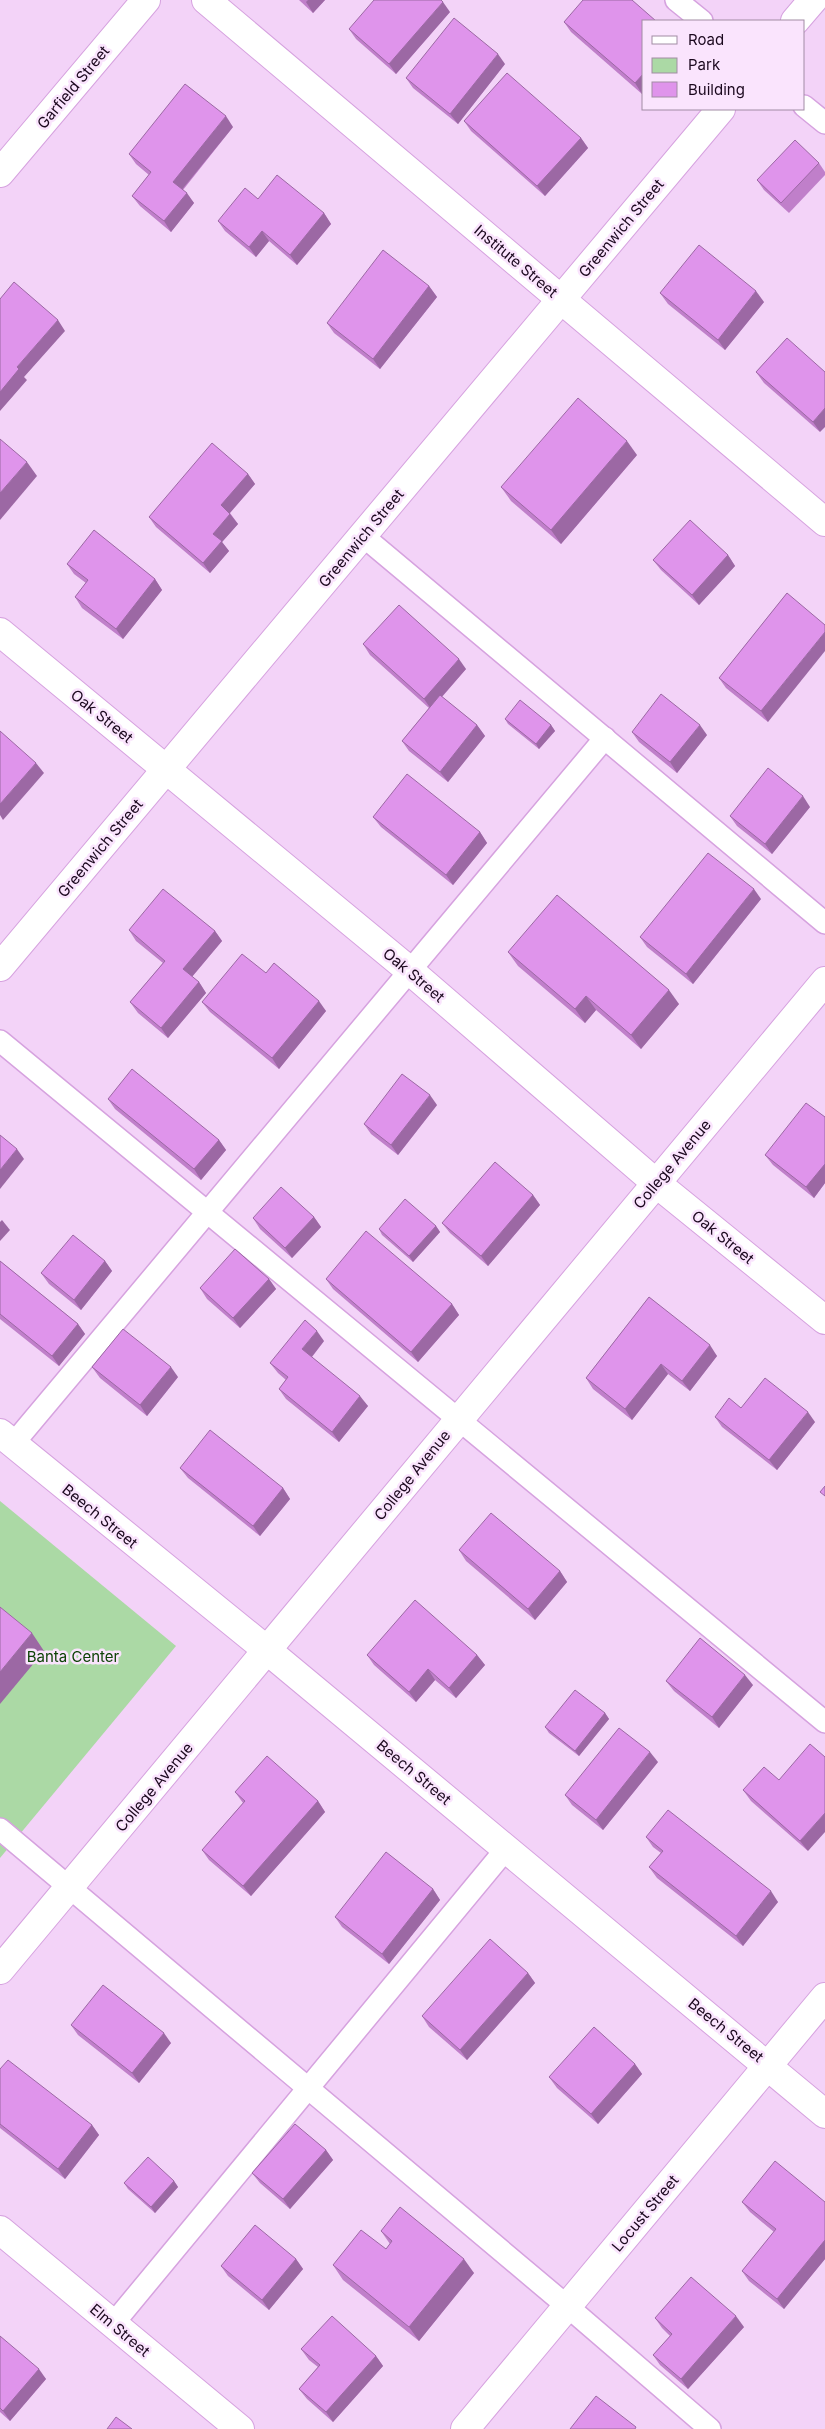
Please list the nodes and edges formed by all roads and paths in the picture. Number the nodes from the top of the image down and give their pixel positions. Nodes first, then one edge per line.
1 (146, 0) edge
2 (206, 0) edge
3 (676, 0) edge
4 (813, 0) edge
5 (701, 20) edge
6 (796, 20) edge
7 (805, 107) edge
8 (720, 110) edge
9 (825, 123) edge
10 (0, 173) edge
11 (562, 299) junction
12 (825, 522) edge
13 (362, 536) junction
14 (0, 632) edge
15 (605, 738) junction
16 (167, 768) junction
17 (825, 923) edge
18 (0, 967) edge
19 (409, 970) junction
20 (825, 981) edge
21 (0, 1041) edge
22 (656, 1183) junction
23 (207, 1211) junction
24 (825, 1320) edge
25 (459, 1418) junction
26 (7, 1439) edge
27 (268, 1651) junction
28 (825, 1722) edge
29 (0, 1829) edge
30 (506, 1849) junction
31 (70, 1886) junction
32 (0, 1970) edge
33 (825, 1997) edge
34 (768, 2065) junction
35 (308, 2088) junction
36 (825, 2114) edge
37 (0, 2230) edge
38 (567, 2306) junction
39 (113, 2324) junction
40 (240, 2429) edge
41 (465, 2429) edge
42 (710, 2429) edge

1 - 10 street, Garfield Street
2 - 11 street, Institute Street
3 - 5 lane
4 - 6 street
7 - 9 lane
8 - 11 street, Greenwich Street
11 - 12 street, Institute Street
11 - 13 street, Greenwich Street
13 - 15 lane
13 - 16 street, Greenwich Street
14 - 16 street, Oak Street
15 - 17 lane
15 - 19 lane
16 - 18 street, Greenwich Street
16 - 19 street, Oak Street
19 - 22 street, Oak Street
19 - 23 lane
20 - 22 street, College Avenue
21 - 23 lane
22 - 24 street, Oak Street
22 - 25 street, College Avenue
23 - 25 lane
23 - 26 lane
25 - 27 street, College Avenue
25 - 28 lane
26 - 27 street, Beech Street
27 - 30 street, Beech Street
27 - 31 street, College Avenue
29 - 31 lane
30 - 34 street, Beech Street
30 - 35 lane
31 - 32 street, College Avenue
31 - 35 lane
33 - 34 street, Locust Street
34 - 36 street, Beech Street
34 - 38 street, Locust Street
35 - 38 lane
35 - 39 lane
37 - 39 street, Elm Street
38 - 41 street, Locust Street
38 - 42 lane
39 - 40 street, Elm Street

